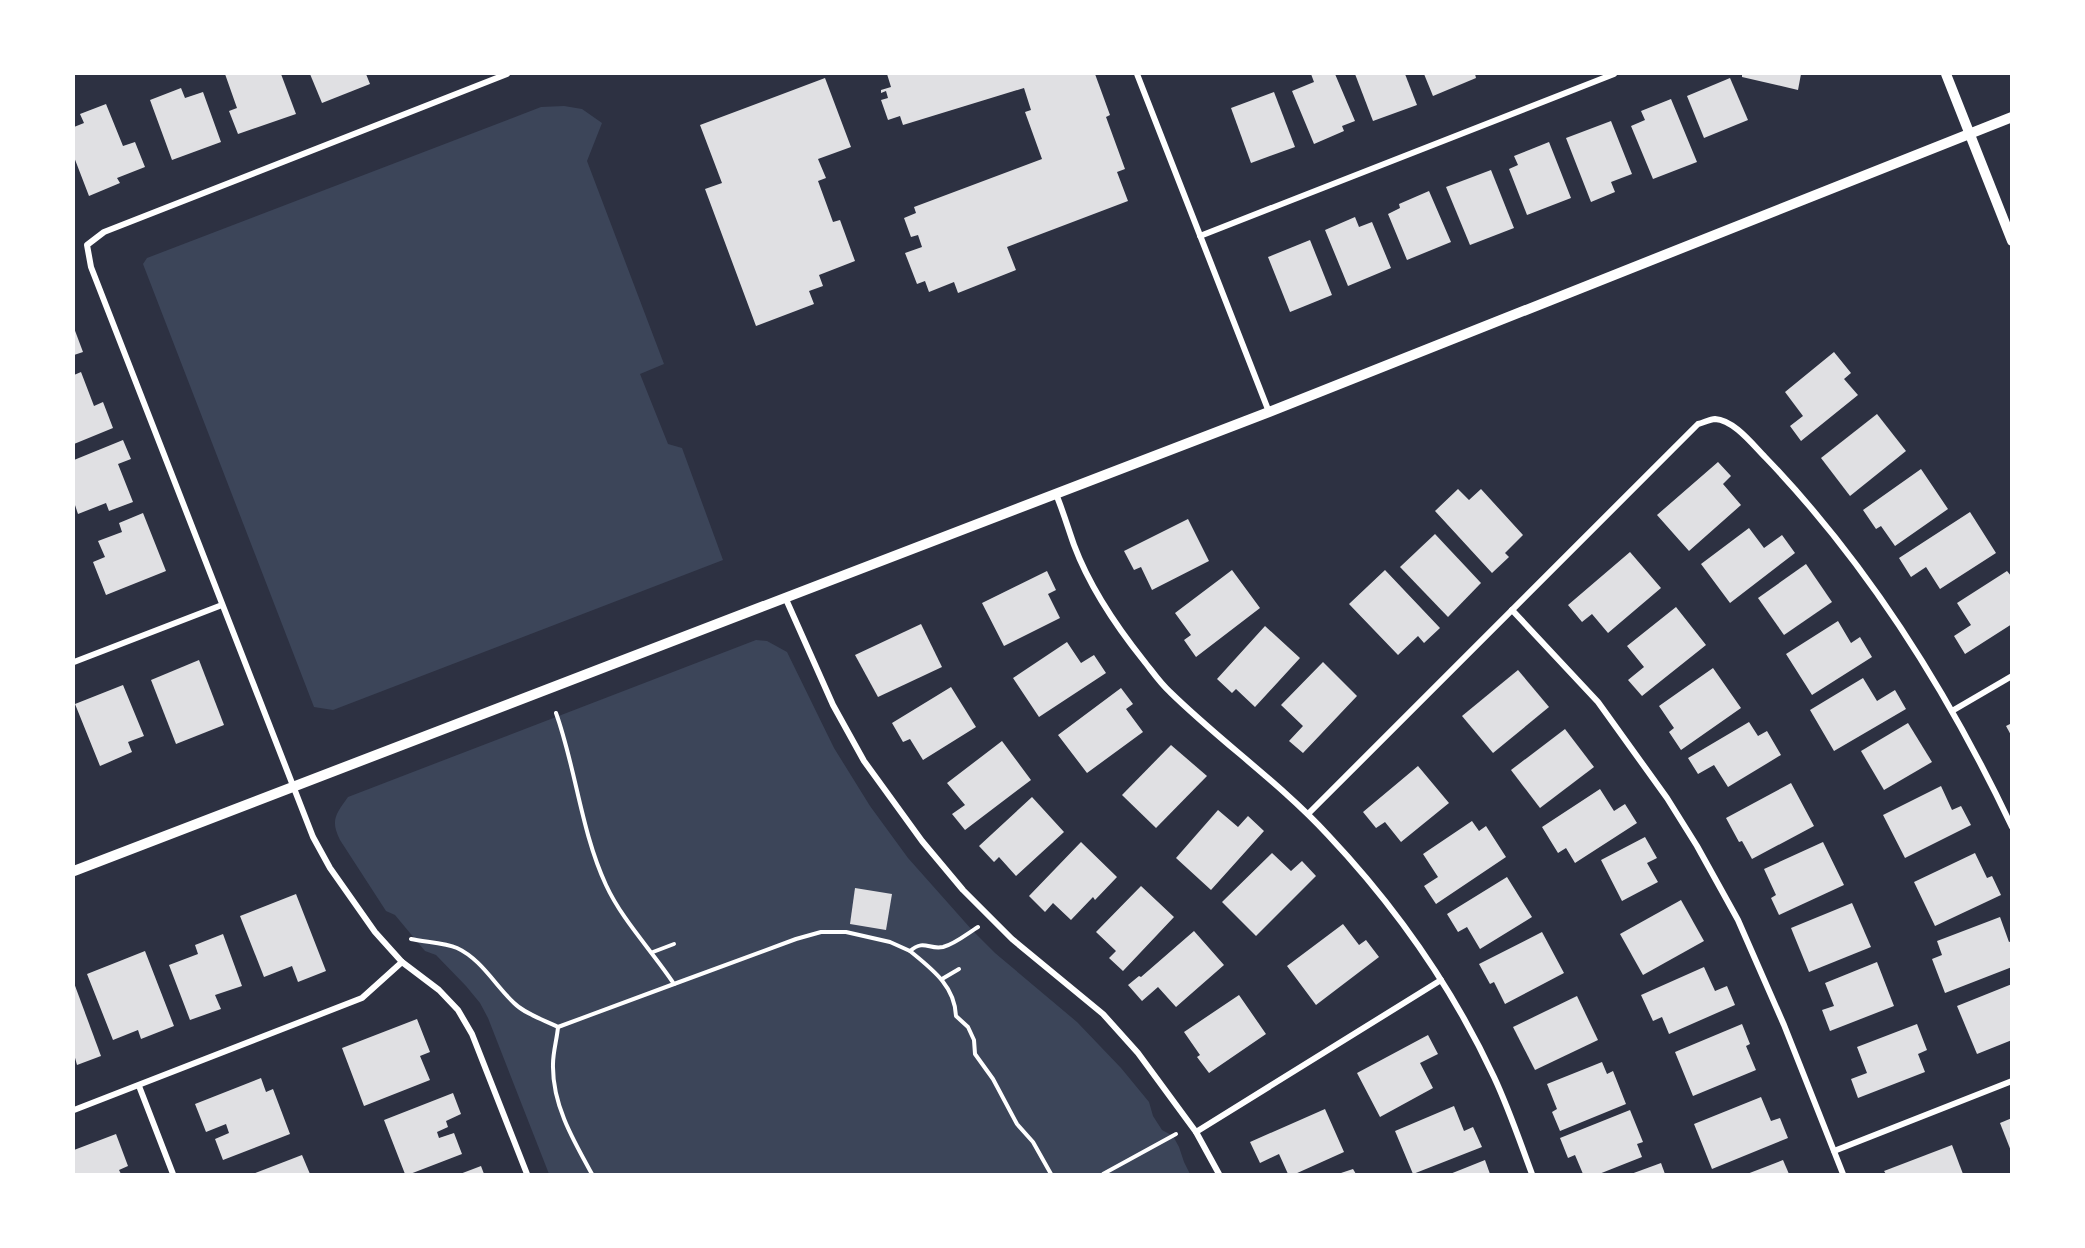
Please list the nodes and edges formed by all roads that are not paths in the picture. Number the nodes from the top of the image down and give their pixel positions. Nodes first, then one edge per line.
1 (507, 74) edge
2 (1137, 74) edge
3 (1614, 74) edge
4 (1946, 74) edge
5 (2012, 117) edge
6 (1970, 134) junction
7 (1200, 236) junction
8 (2012, 242) edge
9 (1269, 412) junction
10 (1056, 494) junction
11 (785, 597) junction
12 (222, 604) junction
13 (1512, 610) junction
14 (74, 662) edge
15 (2012, 676) edge
16 (1952, 711) junction
17 (293, 787) junction
18 (1308, 814) junction
19 (2012, 827) edge
20 (74, 871) edge
21 (402, 962) junction
22 (1441, 980) junction
23 (2012, 1081) edge
24 (139, 1086) junction
25 (74, 1110) edge
26 (1196, 1132) junction
27 (1834, 1151) junction
28 (173, 1174) edge
29 (527, 1174) edge
30 (1219, 1174) edge
31 (1532, 1174) edge
32 (1842, 1174) edge

1 - 12 street
2 - 7 street
3 - 7 street
4 - 6 street
5 - 6 street
6 - 8 street
6 - 9 street
7 - 9 street
9 - 10 street
10 - 11 street
10 - 18 street
11 - 17 street
11 - 26 street
12 - 14 street
12 - 17 street
13 - 16 street
13 - 18 street
13 - 27 street
15 - 16 street
16 - 19 street
17 - 20 street
17 - 21 street
18 - 22 street
21 - 24 street
21 - 29 street
22 - 26 street
22 - 31 street
23 - 27 street
24 - 25 street
24 - 28 street
26 - 30 street
27 - 32 street

